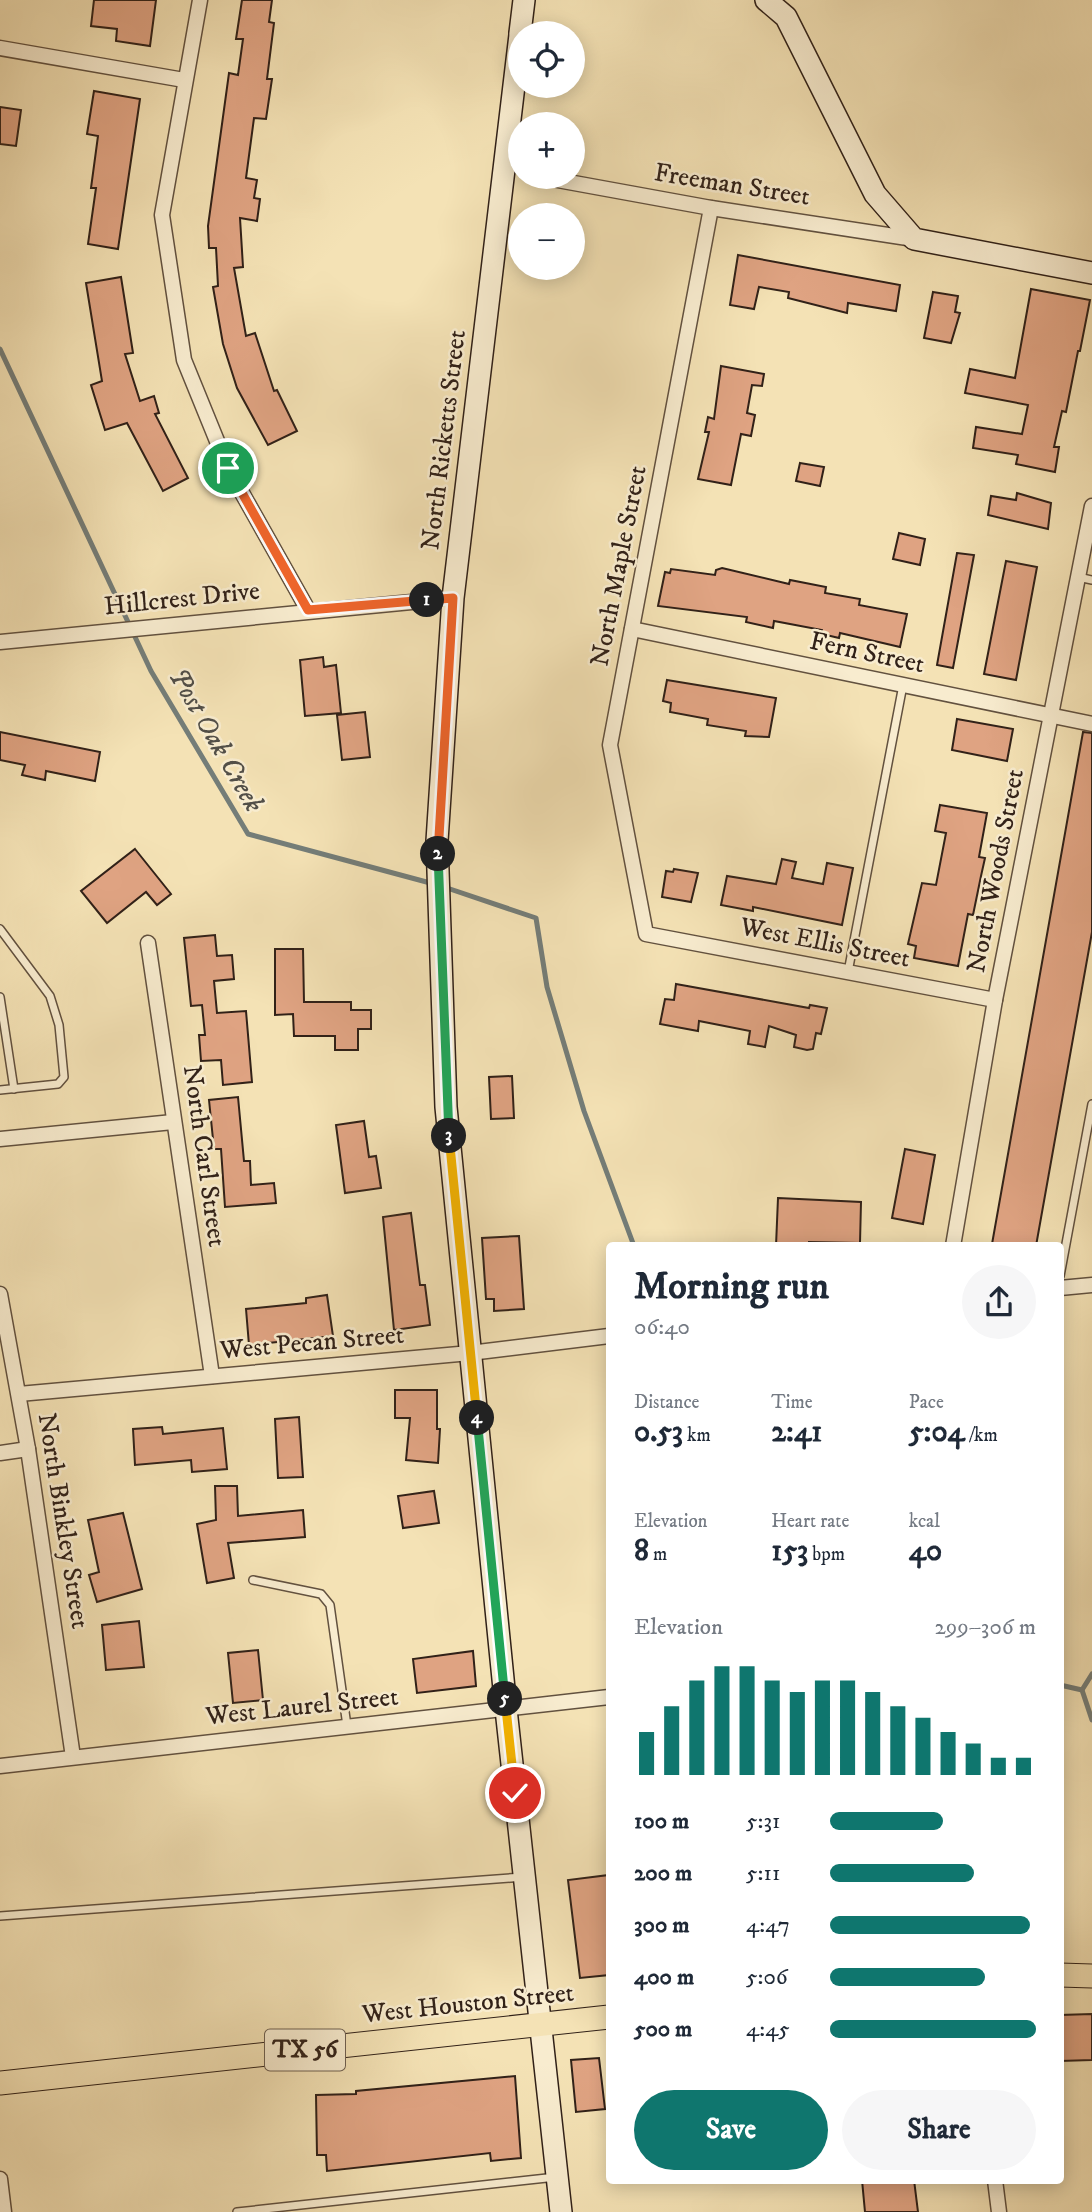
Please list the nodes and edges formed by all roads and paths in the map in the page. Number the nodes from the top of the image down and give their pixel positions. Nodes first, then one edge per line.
1 (200, 0) edge
2 (524, 0) edge
3 (766, 0) edge
4 (522, 21) edge
5 (0, 48) edge
6 (184, 80) junction
7 (585, 185) edge
8 (510, 189) edge
9 (711, 208) junction
10 (914, 239) junction
11 (1092, 273) edge
12 (1092, 506) edge
13 (1085, 578) edge
14 (453, 598) junction
15 (308, 610) junction
16 (632, 629) junction
17 (0, 642) edge
18 (903, 685) junction
19 (1052, 716) junction
20 (1092, 724) edge
21 (0, 929) edge
22 (646, 934) joint
23 (148, 943) dead end
24 (848, 972) junction
25 (0, 997) edge
26 (995, 1000) junction
27 (14, 1089) junction
28 (0, 1090) edge
29 (1092, 1104) edge
30 (173, 1122) junction
31 (0, 1139) edge
32 (954, 1242) edge
33 (1064, 1254) edge
34 (1092, 1285) edge
35 (1064, 1288) edge
36 (0, 1294) edge
37 (606, 1336) edge
38 (470, 1353) junction
39 (212, 1376) junction
40 (19, 1394) junction
41 (28, 1450) junction
42 (0, 1453) edge
43 (253, 1580) dead end
44 (606, 1697) edge
45 (506, 1709) junction
46 (346, 1726) junction
47 (73, 1757) junction
48 (0, 1766) edge
49 (524, 1877) junction
50 (0, 1916) edge
51 (1064, 1975) edge
52 (1092, 1976) edge
53 (606, 2017) edge
54 (541, 2024) junction
55 (0, 2083) edge
56 (557, 2177) junction
57 (0, 2179) edge
58 (996, 2184) edge
59 (4, 2212) edge
60 (237, 2212) edge
61 (561, 2212) edge
62 (999, 2212) edge

1 - 6 street
2 - 4 street, North Ricketts Street
3 - 10 street
5 - 6 street
6 - 15 street
7 - 9 street, Freeman Street
8 - 14 street, North Ricketts Street
9 - 10 street, Freeman Street
9 - 16 street, North Maple Street
10 - 11 street
12 - 13 street, North Woods Street
13 - 19 street, North Woods Street
14 - 15 street, Hillcrest Drive
14 - 38 street, North Ricketts Street
15 - 17 street, Hillcrest Drive
16 - 18 street, Fern Street
16 - 22 street, North Maple Street
18 - 19 street, Fern Street
18 - 24 lane
19 - 20 street, Fern Street
19 - 26 street, North Woods Street
21 - 27 lane
22 - 24 street, West Ellis Street
23 - 30 street, North Carl Street
24 - 26 street, West Ellis Street
25 - 27 lane
26 - 32 street, North Woods Street
27 - 28 lane
29 - 33 lane
30 - 31 street
30 - 39 street, North Carl Street
34 - 35 street
36 - 40 street, North Binkley Street
37 - 38 street, West Pecan Street
38 - 39 street, West Pecan Street
38 - 45 street, North Ricketts Street
39 - 40 street, West Pecan Street
40 - 41 street, North Binkley Street
41 - 42 street
41 - 47 street, North Binkley Street
43 - 46 lane
44 - 45 street, West Laurel Street
45 - 46 street, West Laurel Street
45 - 49 street, North Ricketts Street
46 - 47 street, West Laurel Street
47 - 48 street, West Laurel Street
49 - 50 lane
49 - 54 street, North Ricketts Street
51 - 52 main road
53 - 54 main road, West Houston Street / TX 56
54 - 55 main road, West Houston Street / TX 56
54 - 56 street, North Ricketts Street
56 - 60 lane
56 - 61 street, North Ricketts Street
57 - 59 street
58 - 62 street

